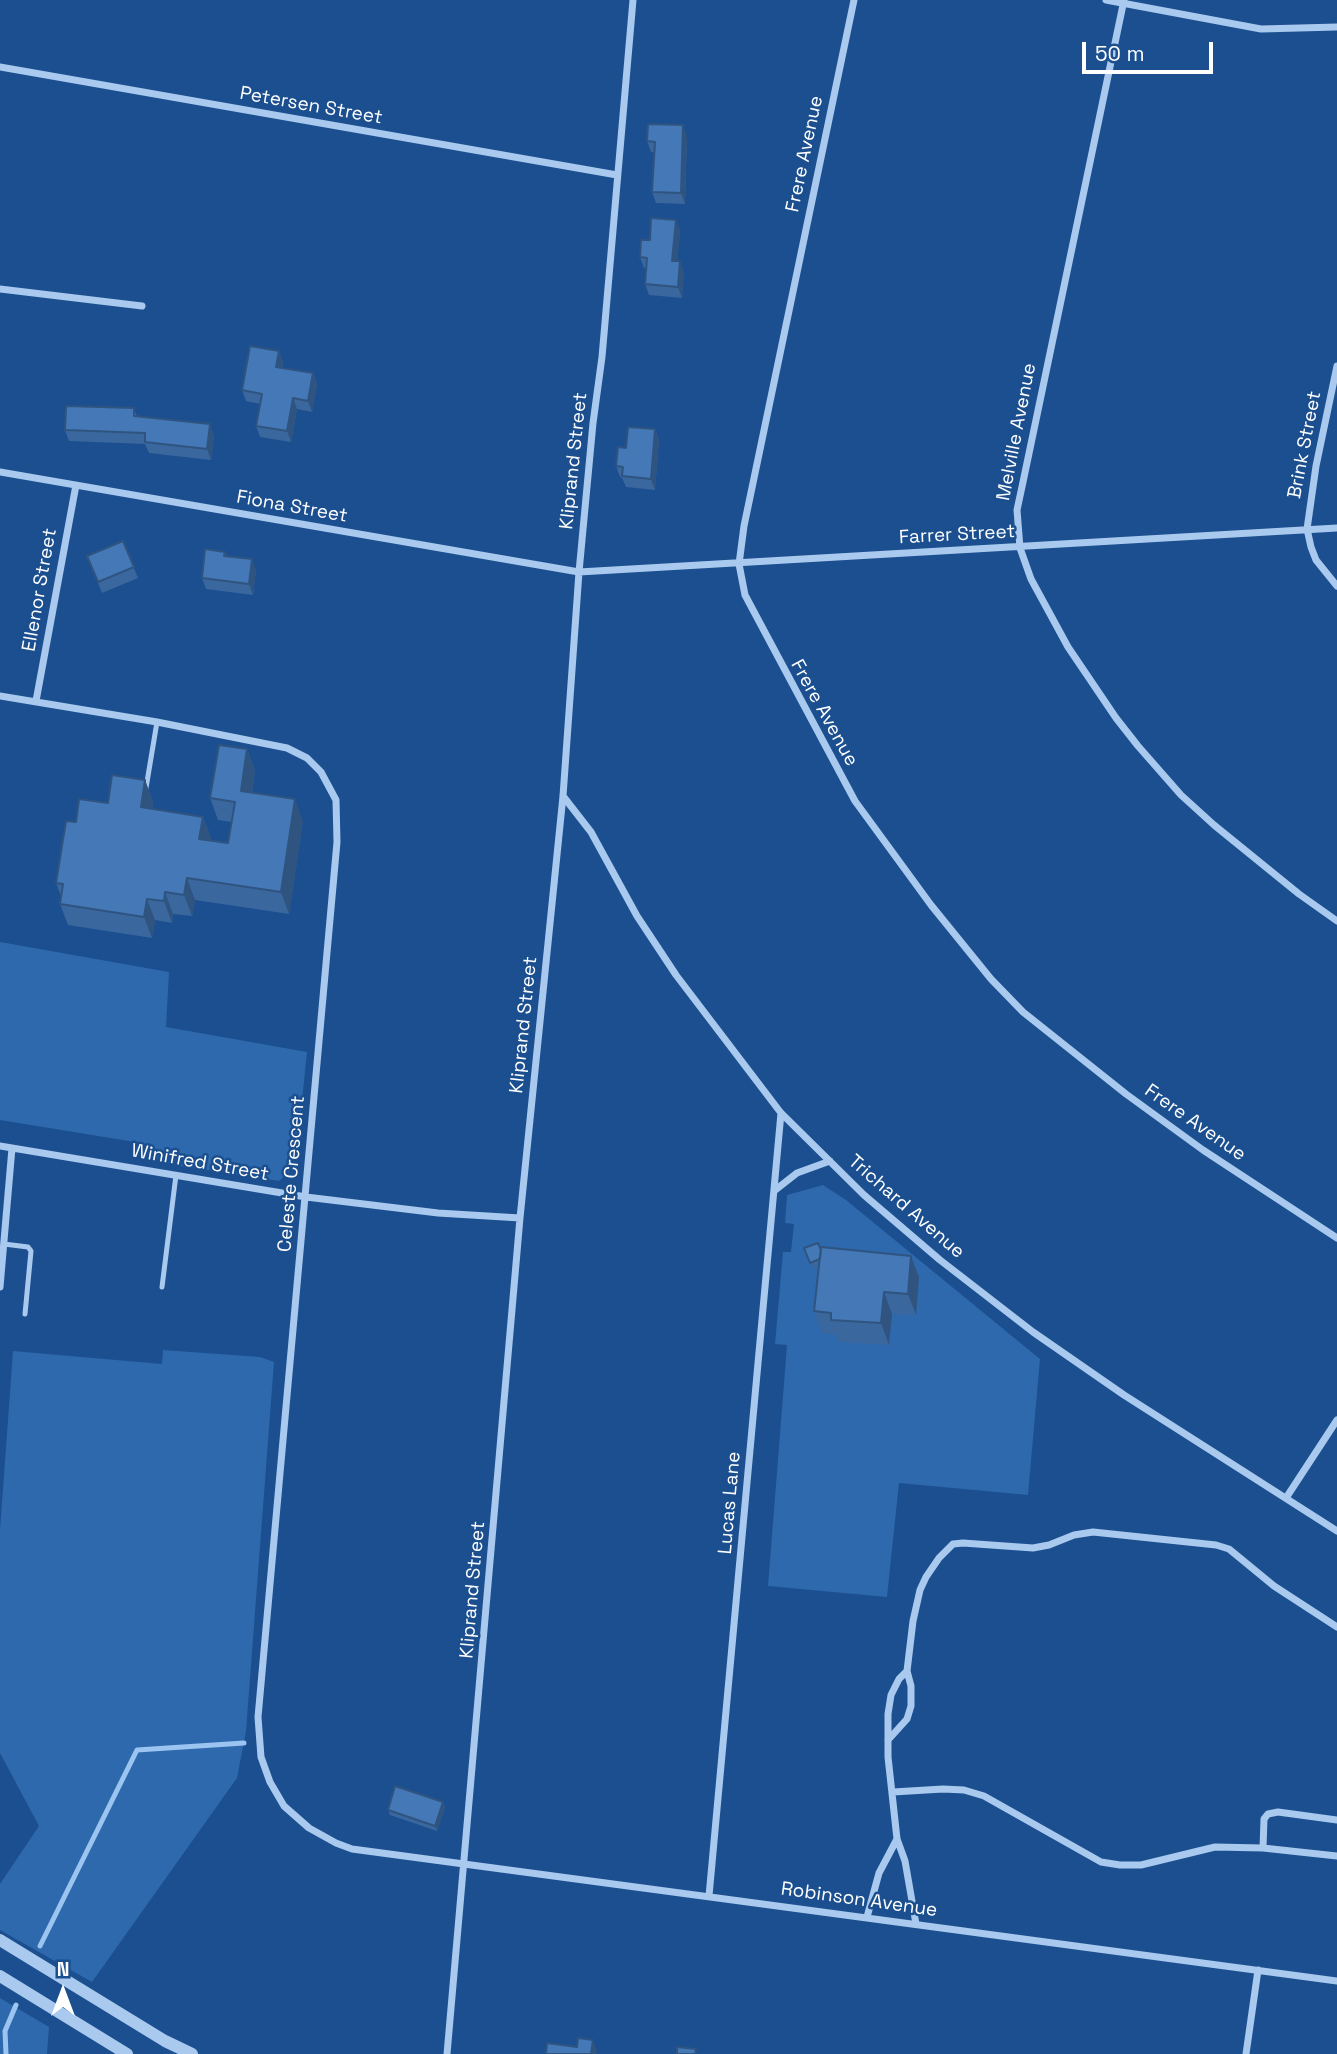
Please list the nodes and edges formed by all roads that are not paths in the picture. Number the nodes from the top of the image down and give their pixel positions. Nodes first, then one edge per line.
1 (633, 0) edge
2 (854, 0) edge
3 (1106, 0) edge
4 (1124, 1) edge
5 (1337, 27) edge
6 (0, 67) edge
7 (617, 175) junction
8 (0, 289) edge
9 (142, 306) dead end
10 (1337, 366) edge
11 (0, 472) edge
12 (76, 485) junction
13 (1337, 528) edge
14 (1307, 529) junction
15 (1020, 548) junction
16 (739, 564) junction
17 (579, 572) junction
18 (1337, 586) edge
19 (0, 696) edge
20 (36, 701) junction
21 (157, 722) junction
22 (146, 788) edge
23 (563, 796) junction
24 (1337, 921) edge
25 (781, 1113) junction
26 (0, 1146) edge
27 (12, 1148) junction
28 (830, 1161) junction
29 (176, 1175) junction
30 (774, 1191) junction
31 (306, 1197) junction
32 (520, 1219) junction
33 (1337, 1238) edge
34 (4, 1244) junction
35 (0, 1287) edge
36 (162, 1287) dead end
37 (25, 1314) dead end
38 (1337, 1420) edge
39 (1286, 1498) junction
40 (1337, 1531) edge
41 (1337, 1627) edge
42 (907, 1671) junction
43 (888, 1740) junction
44 (892, 1792) junction
45 (1337, 1820) edge
46 (897, 1839) junction
47 (1263, 1848) junction
48 (376, 1852) joint
49 (1337, 1856) edge
50 (464, 1863) junction
51 (709, 1896) junction
52 (867, 1917) junction
53 (916, 1924) junction
54 (0, 1940) edge
55 (1258, 1970) junction
56 (0, 1976) edge
57 (1337, 1981) edge
58 (127, 2054) edge
59 (192, 2054) edge
60 (447, 2054) edge
61 (1246, 2054) edge

1 - 7 street, Kliprand Street
2 - 16 street, Frere Avenue
3 - 4 street
4 - 5 street
4 - 15 street, Melville Avenue
6 - 7 street, Petersen Street
7 - 17 street, Kliprand Street
8 - 9 street
10 - 14 street, Brink Street
11 - 12 street, Fiona Street
12 - 17 street, Fiona Street
12 - 20 street, Ellenor Street
13 - 14 street, Farrer Street
14 - 15 street, Farrer Street
14 - 18 street
15 - 16 street, Farrer Street
15 - 24 street, Melville Avenue
16 - 17 street, Farrer Street
16 - 33 street, Frere Avenue
17 - 23 street, Kliprand Street
19 - 20 street, Celeste Crescent
20 - 21 street, Celeste Crescent
21 - 22 lane
21 - 31 street, Celeste Crescent
23 - 25 street, Trichard Avenue
23 - 32 street, Kliprand Street
25 - 28 street, Trichard Avenue
25 - 30 street, Lucas Lane
26 - 27 street, Winifred Street
27 - 29 street, Winifred Street
27 - 34 street
28 - 30 street
28 - 39 street, Trichard Avenue
29 - 31 street, Winifred Street
29 - 36 lane
30 - 51 street, Lucas Lane
31 - 32 street, Winifred Street
31 - 48 street, Celeste Crescent
32 - 50 street, Kliprand Street
34 - 35 street
34 - 37 lane
38 - 39 street
39 - 40 street, Trichard Avenue
41 - 42 street
42 - 43 street
42 - 43 street
43 - 44 street
44 - 46 street
44 - 47 street
45 - 47 street
46 - 52 street
46 - 53 street
47 - 49 street
48 - 50 street, Robinson Avenue
50 - 51 street, Robinson Avenue
50 - 60 street, Kliprand Street
51 - 52 street, Robinson Avenue
52 - 53 street, Robinson Avenue
53 - 55 street, Robinson Avenue
54 - 59 street
55 - 57 street, Robinson Avenue
55 - 61 street
56 - 58 street

